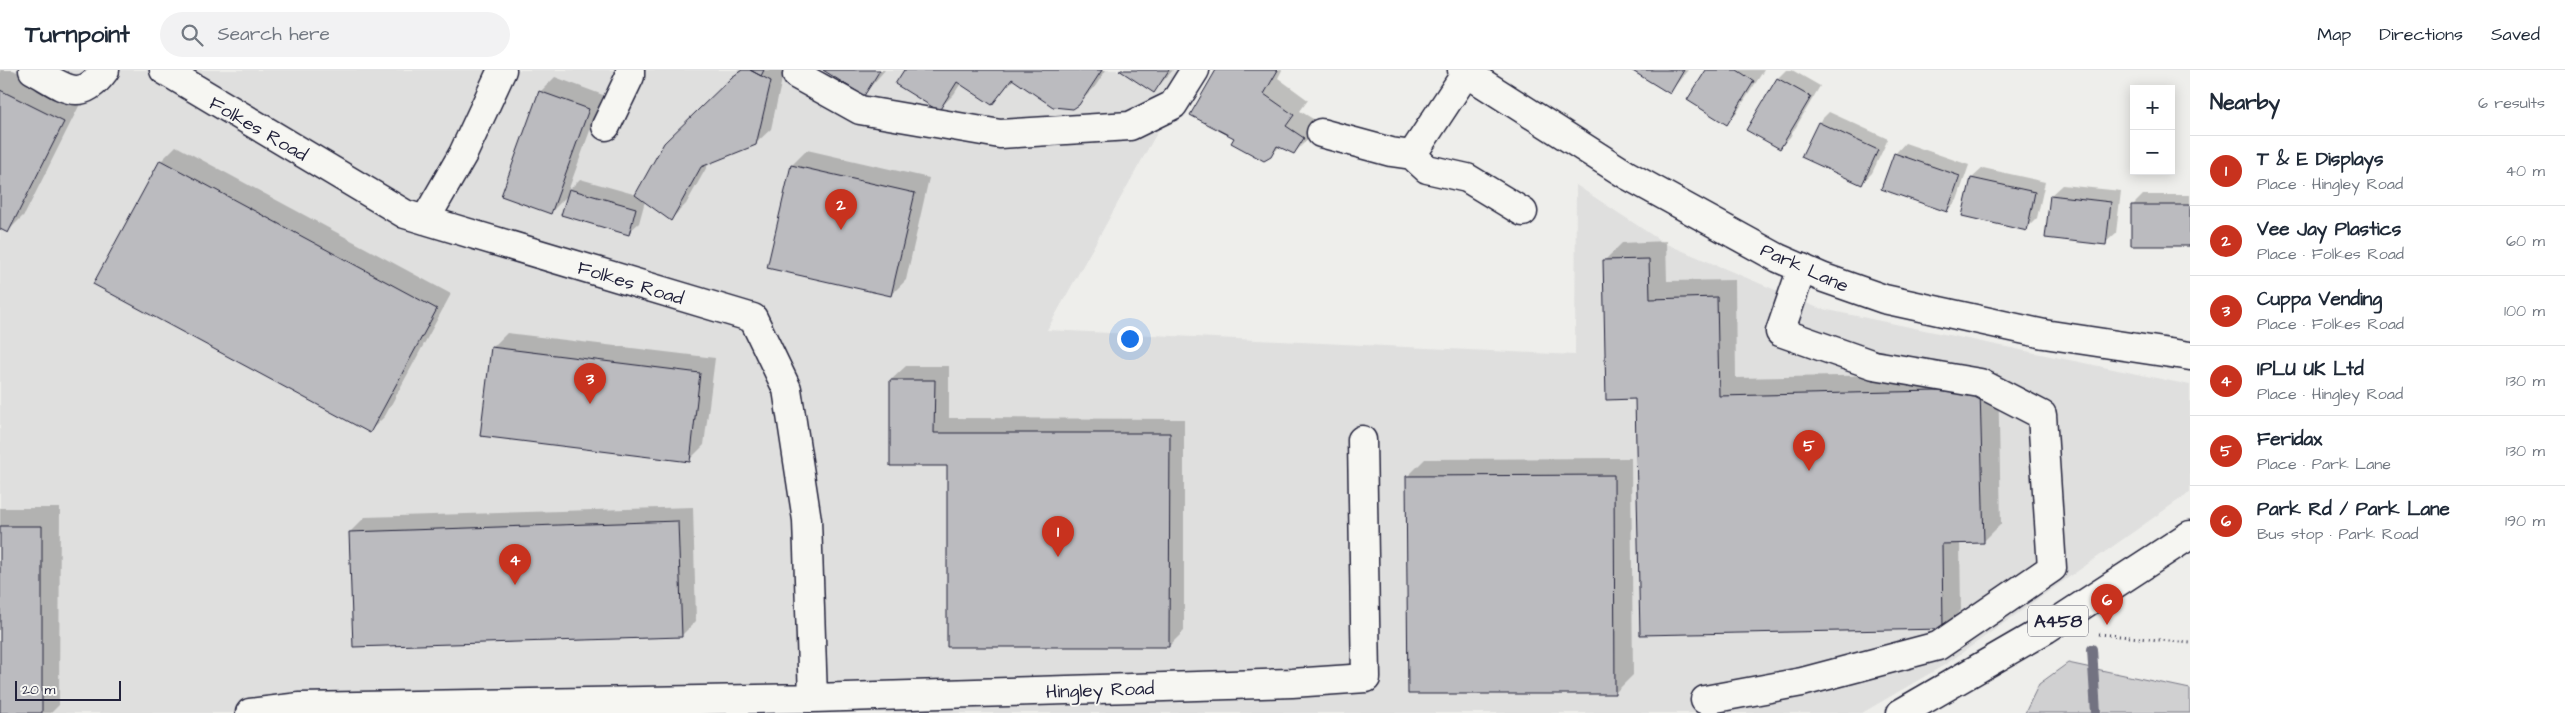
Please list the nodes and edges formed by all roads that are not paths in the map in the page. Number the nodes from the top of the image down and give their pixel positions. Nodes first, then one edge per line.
1 (33, 70) edge
2 (105, 70) edge
3 (164, 70) edge
4 (502, 70) edge
5 (630, 70) edge
6 (1195, 70) edge
7 (1464, 72) edge
8 (797, 75) dead end
9 (606, 126) dead end
10 (1321, 133) dead end
11 (1412, 155) junction
12 (1523, 212) dead end
13 (424, 220) junction
14 (1802, 268) junction
15 (2190, 356) edge
16 (1362, 440) dead end
17 (2190, 535) edge
18 (814, 698) junction
19 (1705, 700) dead end
20 (250, 713) edge
21 (1901, 713) edge

1 - 2 main road
3 - 13 main road, Folkes Road
4 - 13 main road
5 - 9 main road
6 - 8 main road
7 - 11 main road
7 - 14 main road, Park Lane
10 - 11 main road
11 - 12 main road
13 - 18 main road, Folkes Road
14 - 15 main road, Park Lane
14 - 19 main road
16 - 18 main road, Hingley Road
17 - 21 main road, A458
18 - 20 main road, Hingley Road

